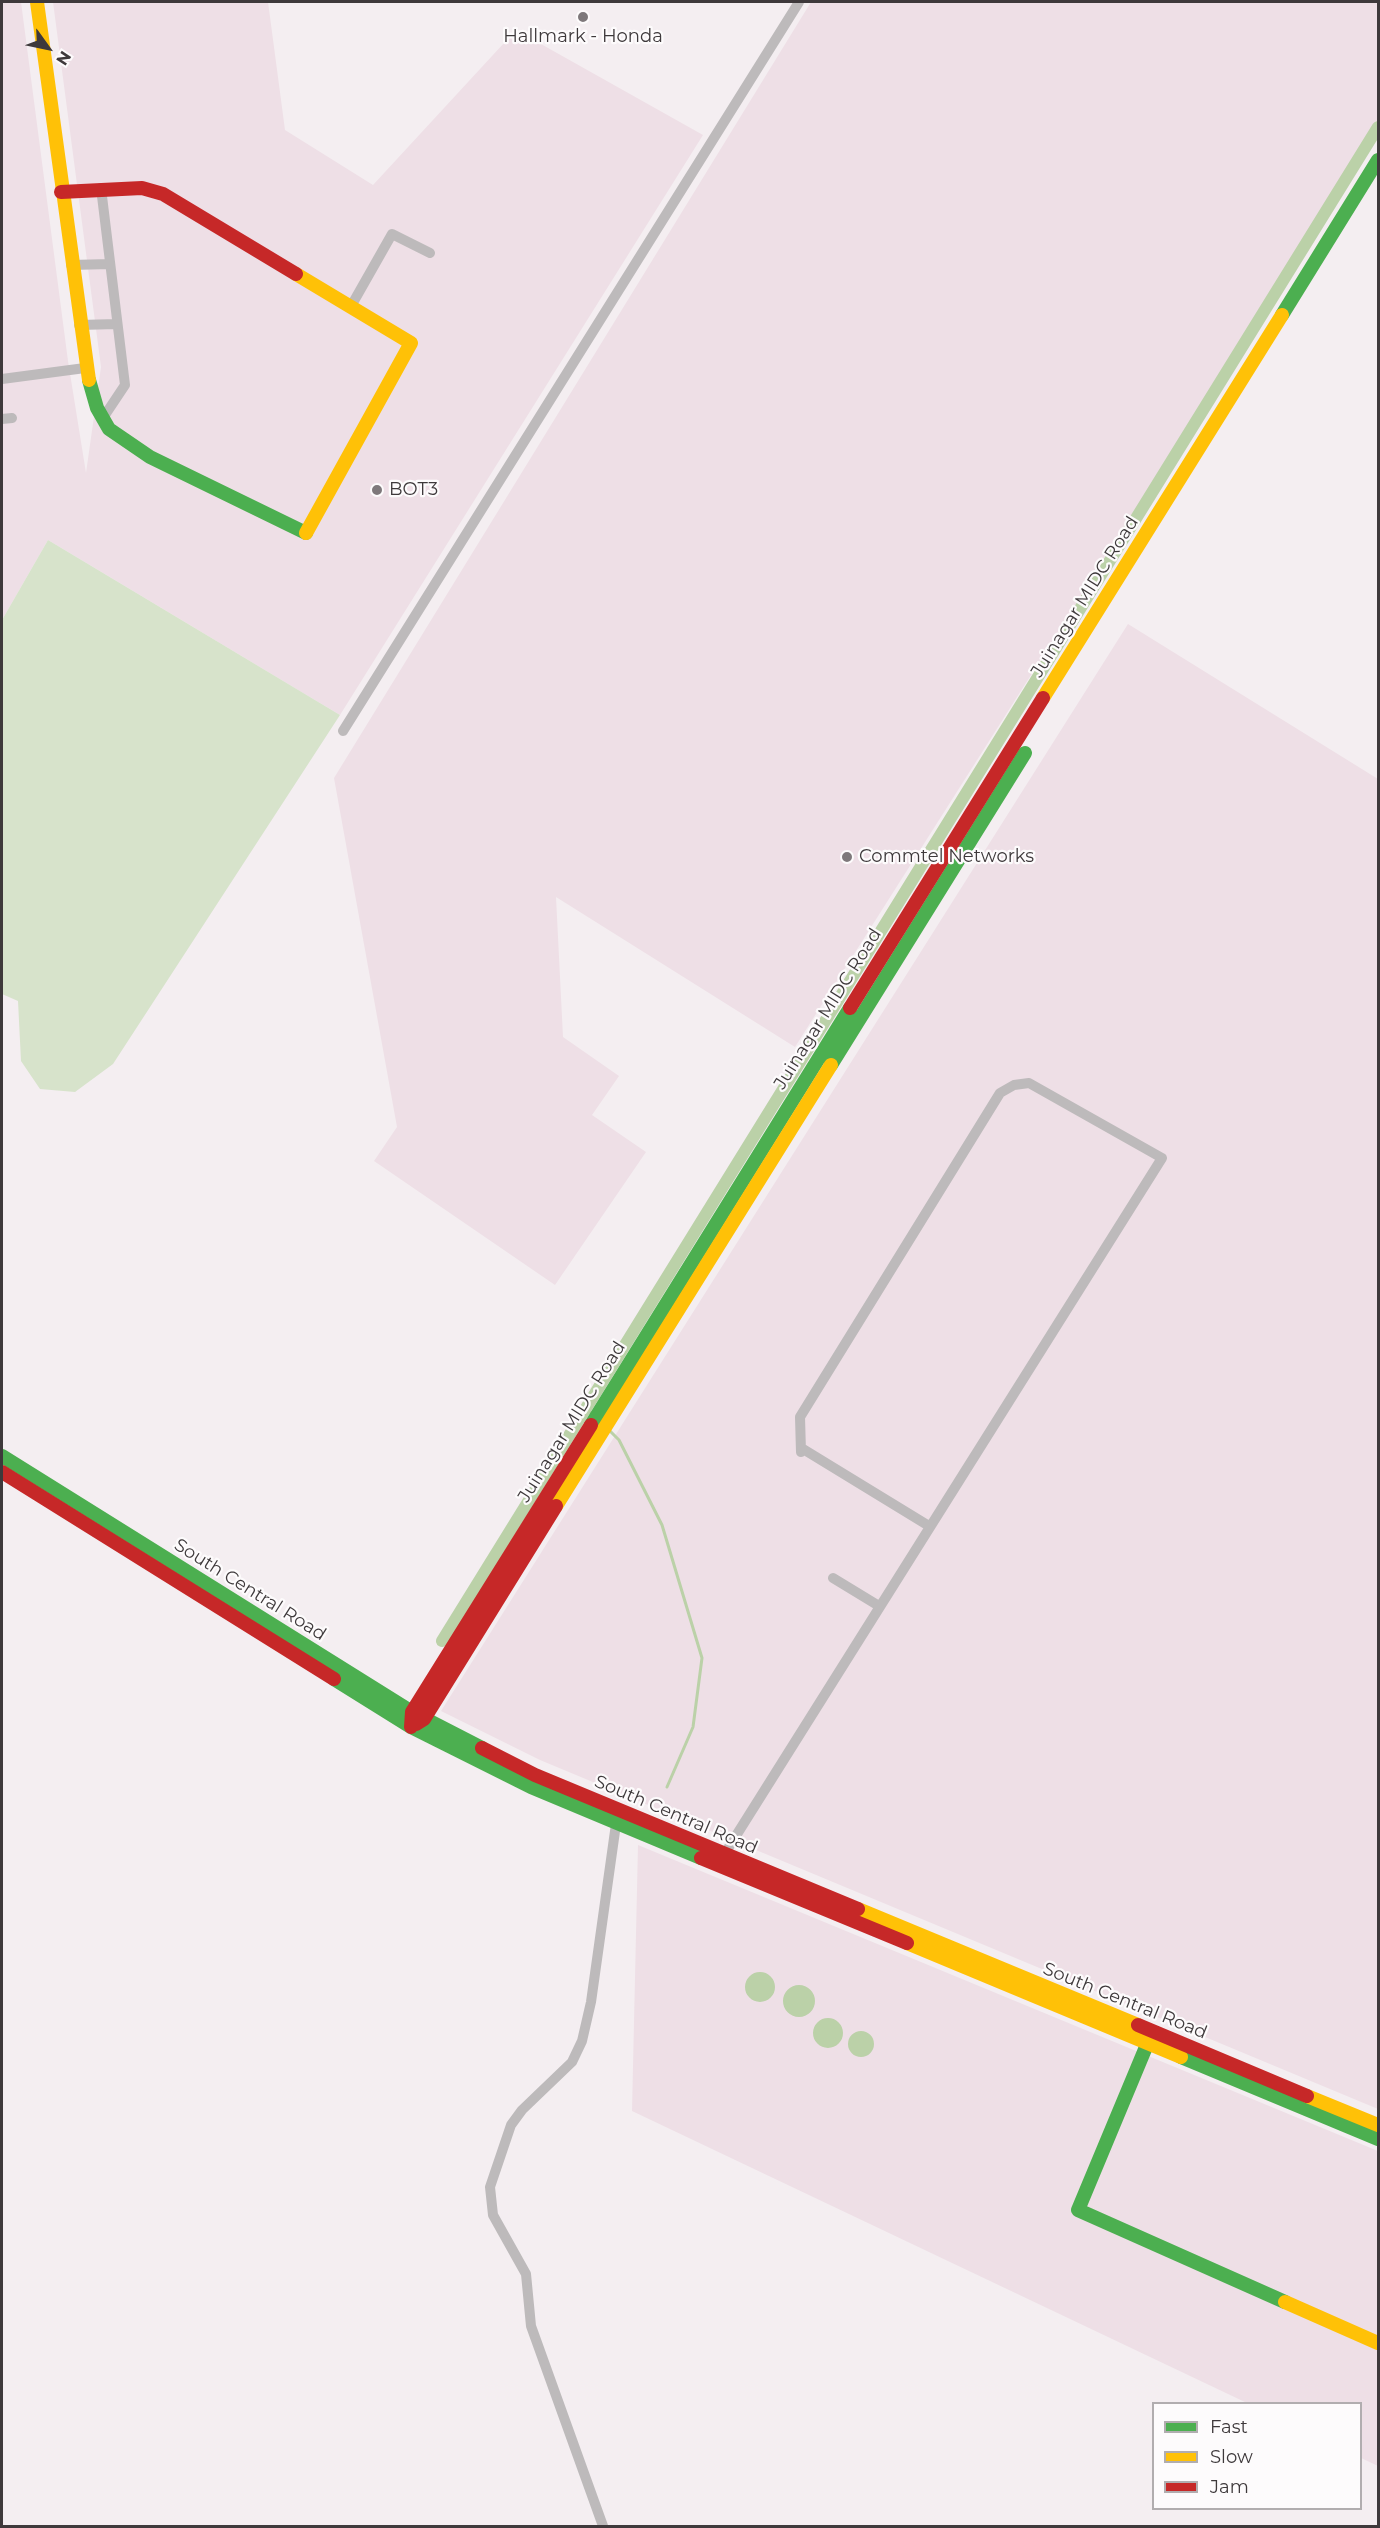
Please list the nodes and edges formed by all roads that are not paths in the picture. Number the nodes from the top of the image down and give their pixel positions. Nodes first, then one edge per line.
1 (37, 2) edge
2 (799, 2) edge
3 (1378, 159) edge
4 (101, 188) junction
5 (62, 192) junction
6 (430, 253) dead end
7 (110, 264) junction
8 (71, 265) junction
9 (350, 308) junction
10 (117, 324) junction
11 (79, 325) junction
12 (85, 368) junction
13 (2, 379) edge
14 (103, 418) junction
15 (343, 731) dead end
16 (1025, 753) dead end
17 (947, 865) junction
18 (595, 1431) junction
19 (2, 1456) edge
20 (2, 1472) edge
21 (929, 1526) junction
22 (833, 1578) dead end
23 (879, 1606) junction
24 (418, 1716) junction
25 (411, 1727) junction
26 (617, 1816) junction
27 (721, 1859) junction
28 (1150, 2037) junction
29 (1378, 2125) edge
30 (1378, 2139) edge
31 (1378, 2343) edge
32 (603, 2526) edge

1 - 5 street
2 - 15 street
3 - 17 street, Juinagar MIDC Road
4 - 5 street
4 - 7 street
4 - 9 street
5 - 8 street
6 - 9 street
7 - 8 street
7 - 10 street
8 - 11 street
9 - 14 street
10 - 11 street
10 - 14 street
11 - 12 street
12 - 13 street
12 - 14 street
16 - 17 street, Juinagar MIDC Road
17 - 18 street, Juinagar MIDC Road
17 - 18 street, Juinagar MIDC Road
18 - 24 street, Juinagar MIDC Road
19 - 24 street, South Central Road
20 - 25 street, South Central Road
21 - 21 street
21 - 23 street
22 - 23 street
23 - 27 street
24 - 25 street, Juinagar MIDC Road
24 - 26 street, South Central Road
25 - 26 street, South Central Road
26 - 27 street, South Central Road
26 - 32 street
27 - 28 street, South Central Road
28 - 29 street, South Central Road
28 - 30 street, South Central Road
28 - 31 street

